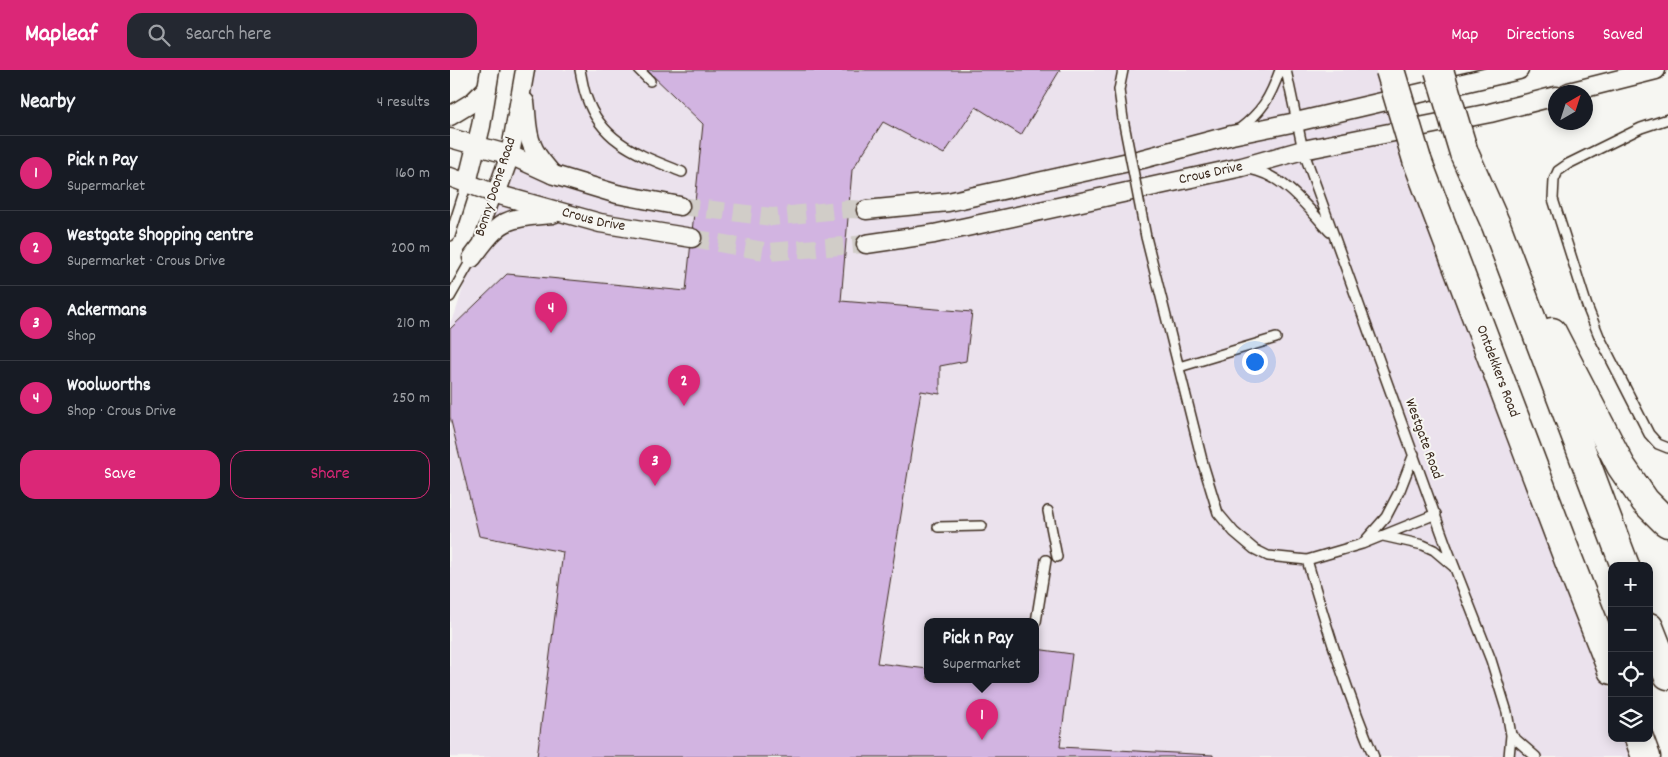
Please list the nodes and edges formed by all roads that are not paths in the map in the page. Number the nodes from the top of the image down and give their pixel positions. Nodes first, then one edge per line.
1 (490, 70) edge
2 (580, 70) edge
3 (639, 70) edge
4 (1123, 70) edge
5 (1280, 70) edge
6 (1286, 70) edge
7 (1390, 70) edge
8 (1439, 70) edge
9 (1519, 70) edge
10 (1656, 70) edge
11 (524, 77) edge
12 (650, 80) dead end
13 (1593, 86) edge
14 (487, 88) junction
15 (1548, 98) edge
16 (450, 116) edge
17 (1668, 119) edge
18 (1296, 122) junction
19 (1232, 135) junction
20 (450, 138) edge
21 (476, 145) junction
22 (1303, 150) junction
23 (510, 154) junction
24 (1242, 167) junction
25 (682, 172) dead end
26 (554, 175) junction
27 (450, 177) edge
28 (467, 183) junction
29 (496, 194) junction
30 (680, 206) tunnel mouth
31 (866, 210) tunnel mouth
32 (566, 213) junction
33 (1496, 225) junction
34 (450, 236) edge
35 (1334, 236) junction
36 (692, 238) tunnel mouth
37 (866, 244) tunnel mouth
38 (472, 258) junction
39 (450, 298) edge
40 (1276, 338) dead end
41 (1178, 367) junction
42 (1668, 448) edge
43 (1414, 454) junction
44 (1048, 511) dead end
45 (1436, 514) junction
46 (1667, 523) edge
47 (982, 526) dead end
48 (938, 527) dead end
49 (1383, 536) junction
50 (1362, 544) junction
51 (1057, 557) dead end
52 (1046, 560) dead end
53 (1308, 560) junction
54 (1623, 562) edge
55 (1456, 569) junction
56 (1037, 618) edge
57 (1653, 637) edge
58 (1608, 660) edge
59 (1668, 675) edge
60 (1511, 735) junction
61 (1640, 742) edge
62 (1374, 757) edge
63 (1509, 757) edge
64 (1536, 757) edge
65 (1646, 757) edge

1 - 14 street, Bonny Doone Road
2 - 25 lane
3 - 12 lane
4 - 41 lane, bridge
5 - 19 lane
6 - 18 lane, Westgate Road
7 - 58 main road, Ontdekkers Road, bridge
8 - 33 main road, bridge
9 - 18 street
10 - 13 street
11 - 23 street, Bonny Doone Road
11 - 26 street
14 - 16 street
14 - 21 street, Bonny Doone Road
15 - 22 street, Crous Drive
17 - 42 lane
18 - 19 street
18 - 22 lane, Westgate Road
19 - 31 street
20 - 21 street, Crous Drive
21 - 23 street, Crous Drive
21 - 28 street, Bonny Doone Road
22 - 24 street, Crous Drive
22 - 35 lane, Westgate Road
23 - 26 street, Crous Drive
23 - 29 street, Bonny Doone Road
24 - 35 lane
24 - 37 street, Crous Drive
26 - 30 street, Crous Drive
27 - 28 street, Crous Drive
28 - 29 street, Crous Drive
28 - 34 lane, Bonny Doone Road
29 - 32 street, Crous Drive
29 - 38 lane, Bonny Doone Road
32 - 36 street, Crous Drive
32 - 38 street
33 - 46 main road
33 - 54 main road
35 - 43 lane, Westgate Road
38 - 39 lane, Bonny Doone Road
40 - 41 lane
41 - 53 lane
43 - 45 lane, Westgate Road
43 - 50 lane
44 - 51 lane
45 - 49 lane
45 - 55 lane, Westgate Road
47 - 48 lane
49 - 50 lane
49 - 55 lane
50 - 53 lane
52 - 56 lane
53 - 62 lane
55 - 60 lane, Westgate Road
57 - 59 main road
60 - 63 lane, Westgate Road
60 - 64 lane
61 - 65 main road

